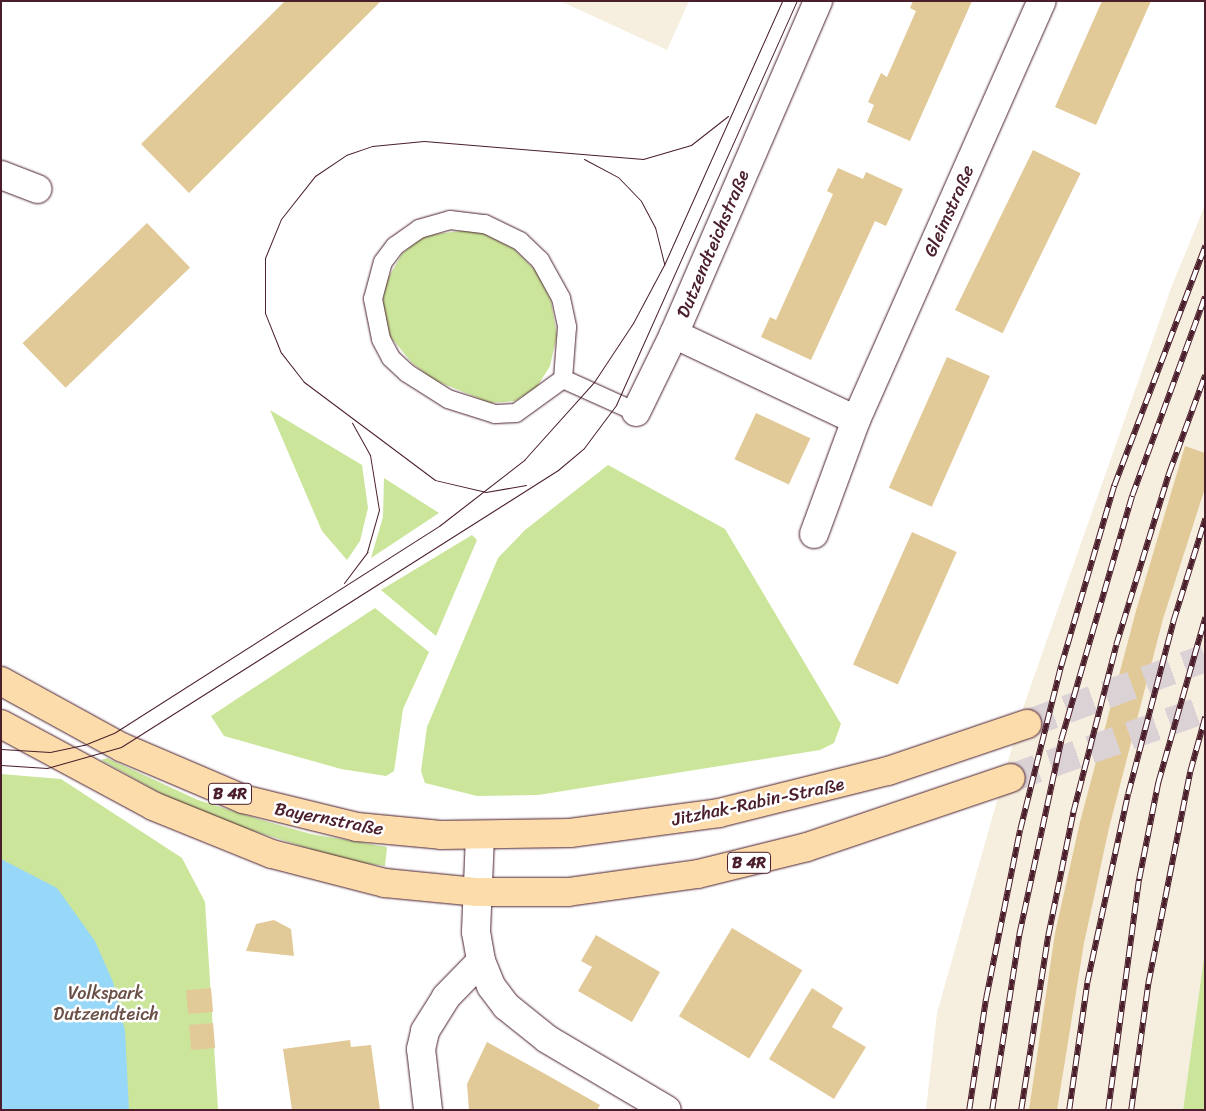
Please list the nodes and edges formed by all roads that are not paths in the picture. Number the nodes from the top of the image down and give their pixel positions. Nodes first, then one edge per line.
1 (818, 1) edge
2 (1042, 1) edge
3 (1, 175) edge
4 (37, 189) dead end
5 (674, 334) junction
6 (563, 379) junction
7 (636, 412) joint
8 (856, 420) junction
9 (814, 534) dead end
10 (1, 681) edge
11 (1, 724) edge
12 (1027, 724) tunnel mouth
13 (1011, 778) tunnel mouth
14 (480, 836) junction
15 (476, 892) junction
16 (481, 961) junction
17 (428, 1110) edge
18 (667, 1110) edge

1 - 5 street, Dutzendteichstraße
2 - 8 street, Gleimstraße
3 - 4 street
5 - 7 street, Dutzendteichstraße
5 - 8 street
6 - 6 lane
6 - 7 lane, Dutzendteichstraße
8 - 9 street, Gleimstraße
10 - 14 main road, Bayernstraße / B 4R
11 - 15 main road, B 4R
12 - 14 main road, Jitzhak-Rabin-Straße / B 4R
13 - 15 main road, B 4R
14 - 15 street
15 - 16 street
16 - 17 street
16 - 18 street

